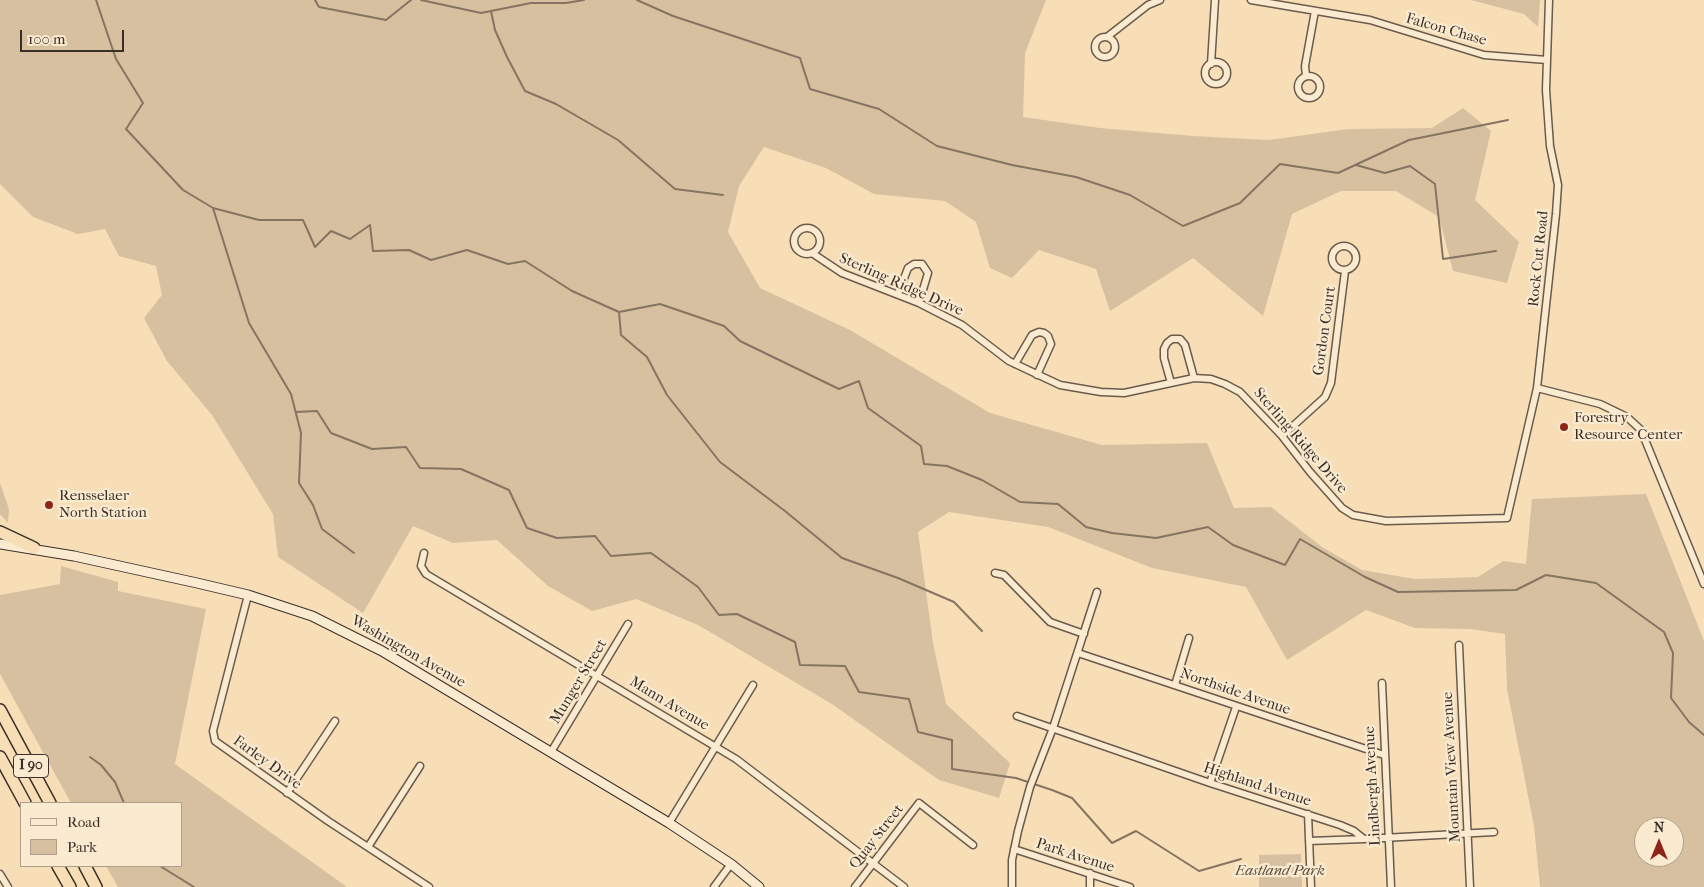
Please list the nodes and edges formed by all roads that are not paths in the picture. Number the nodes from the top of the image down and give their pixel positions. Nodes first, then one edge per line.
1 (1160, 0) edge
2 (1215, 0) edge
3 (1251, 0) edge
4 (1549, 0) edge
5 (1315, 11) junction
6 (1107, 37) dead end
7 (1547, 60) junction
8 (1211, 64) dead end
9 (1306, 76) dead end
10 (812, 253) junction
11 (1345, 271) dead end
12 (898, 294) junction
13 (918, 303) junction
14 (1015, 364) junction
15 (1037, 375) junction
16 (1194, 378) junction
17 (1171, 382) junction
18 (1538, 388) junction
19 (1282, 436) junction
20 (1507, 518) joint
21 (0, 532) edge
22 (0, 544) edge
23 (34, 548) junction
24 (424, 553) dead end
25 (995, 572) dead end
26 (1704, 584) edge
27 (1097, 592) dead end
28 (248, 596) junction
29 (628, 624) dead end
30 (1084, 634) junction
31 (1189, 638) dead end
32 (1459, 645) dead end
33 (1078, 653) junction
34 (597, 676) junction
35 (1382, 683) dead end
36 (753, 685) dead end
37 (1175, 685) junction
38 (1236, 707) junction
39 (0, 710) edge
40 (1017, 716) dead end
41 (335, 721) dead end
42 (1053, 728) junction
43 (715, 746) junction
44 (551, 752) junction
45 (1384, 754) junction
46 (0, 757) edge
47 (420, 766) dead end
48 (1210, 783) junction
49 (287, 793) junction
50 (24, 802) edge
51 (49, 802) edge
52 (1308, 814) junction
53 (670, 824) junction
54 (1494, 832) dead end
55 (1467, 833) junction
56 (1388, 837) junction
57 (1364, 839) junction
58 (1309, 841) junction
59 (974, 845) dead end
60 (368, 847) junction
61 (1014, 850) junction
62 (731, 864) junction
63 (873, 864) junction
64 (59, 867) edge
65 (86, 867) edge
66 (1090, 872) junction
67 (0, 874) edge
68 (8, 887) edge
69 (70, 887) edge
70 (96, 887) edge
71 (429, 887) edge
72 (714, 887) edge
73 (758, 887) edge
74 (855, 887) edge
75 (904, 887) edge
76 (1012, 887) edge
77 (1090, 887) edge
78 (1130, 887) edge
79 (1311, 887) edge
80 (1390, 887) edge
81 (1470, 887) edge

1 - 6 street
2 - 8 street
3 - 5 street, Falcon Chase
4 - 7 street, Rock Cut Road
5 - 7 street, Falcon Chase
5 - 9 street
7 - 18 street, Rock Cut Road
10 - 10 street, Sterling Ridge Drive
10 - 12 street, Sterling Ridge Drive
11 - 19 street, Gordon Court
12 - 13 street, Sterling Ridge Drive
12 - 13 street
13 - 14 street, Sterling Ridge Drive
14 - 15 street, Sterling Ridge Drive
14 - 15 street
15 - 17 street, Sterling Ridge Drive
16 - 17 street, Sterling Ridge Drive
16 - 17 street
16 - 19 street, Sterling Ridge Drive
18 - 20 street, Rock Cut Road
18 - 26 street
19 - 20 street, Sterling Ridge Drive
21 - 23 highway
22 - 23 street, Washington Avenue
23 - 28 street, Washington Avenue
24 - 34 street, Mann Avenue
25 - 30 street
27 - 30 street
28 - 44 street, Washington Avenue
28 - 49 street, Farley Drive
29 - 34 street, Munger Street
30 - 33 street
31 - 37 street
32 - 55 street, Mountain View Avenue
33 - 37 street, Northside Avenue
33 - 42 street
34 - 43 street, Mann Avenue
34 - 44 street, Munger Street
35 - 45 street, Lindbergh Avenue
36 - 43 street
37 - 38 street, Northside Avenue
38 - 45 street, Northside Avenue
38 - 48 street
39 - 51 highway, I 90
40 - 42 street, Highland Avenue
41 - 49 street
42 - 48 street, Highland Avenue
42 - 61 street
43 - 53 street
43 - 63 street, Mann Avenue
44 - 53 street, Washington Avenue
45 - 56 street, Lindbergh Avenue
46 - 50 highway, I 90
47 - 60 street
48 - 52 street, Highland Avenue
49 - 60 street, Farley Drive
52 - 57 street, Highland Avenue
52 - 58 street
53 - 62 street, Washington Avenue
54 - 55 street
55 - 56 street
55 - 81 street, Mountain View Avenue
56 - 57 street
56 - 80 street, Lindbergh Avenue
57 - 58 street
58 - 79 street
59 - 63 street, Quay Street
60 - 71 street, Farley Drive
61 - 66 street, Park Avenue
61 - 76 street
62 - 72 street
62 - 73 street, Washington Avenue
63 - 74 street, Quay Street
63 - 75 street, Mann Avenue
64 - 69 highway
65 - 70 highway
66 - 77 street
66 - 78 street, Park Avenue
67 - 68 street

